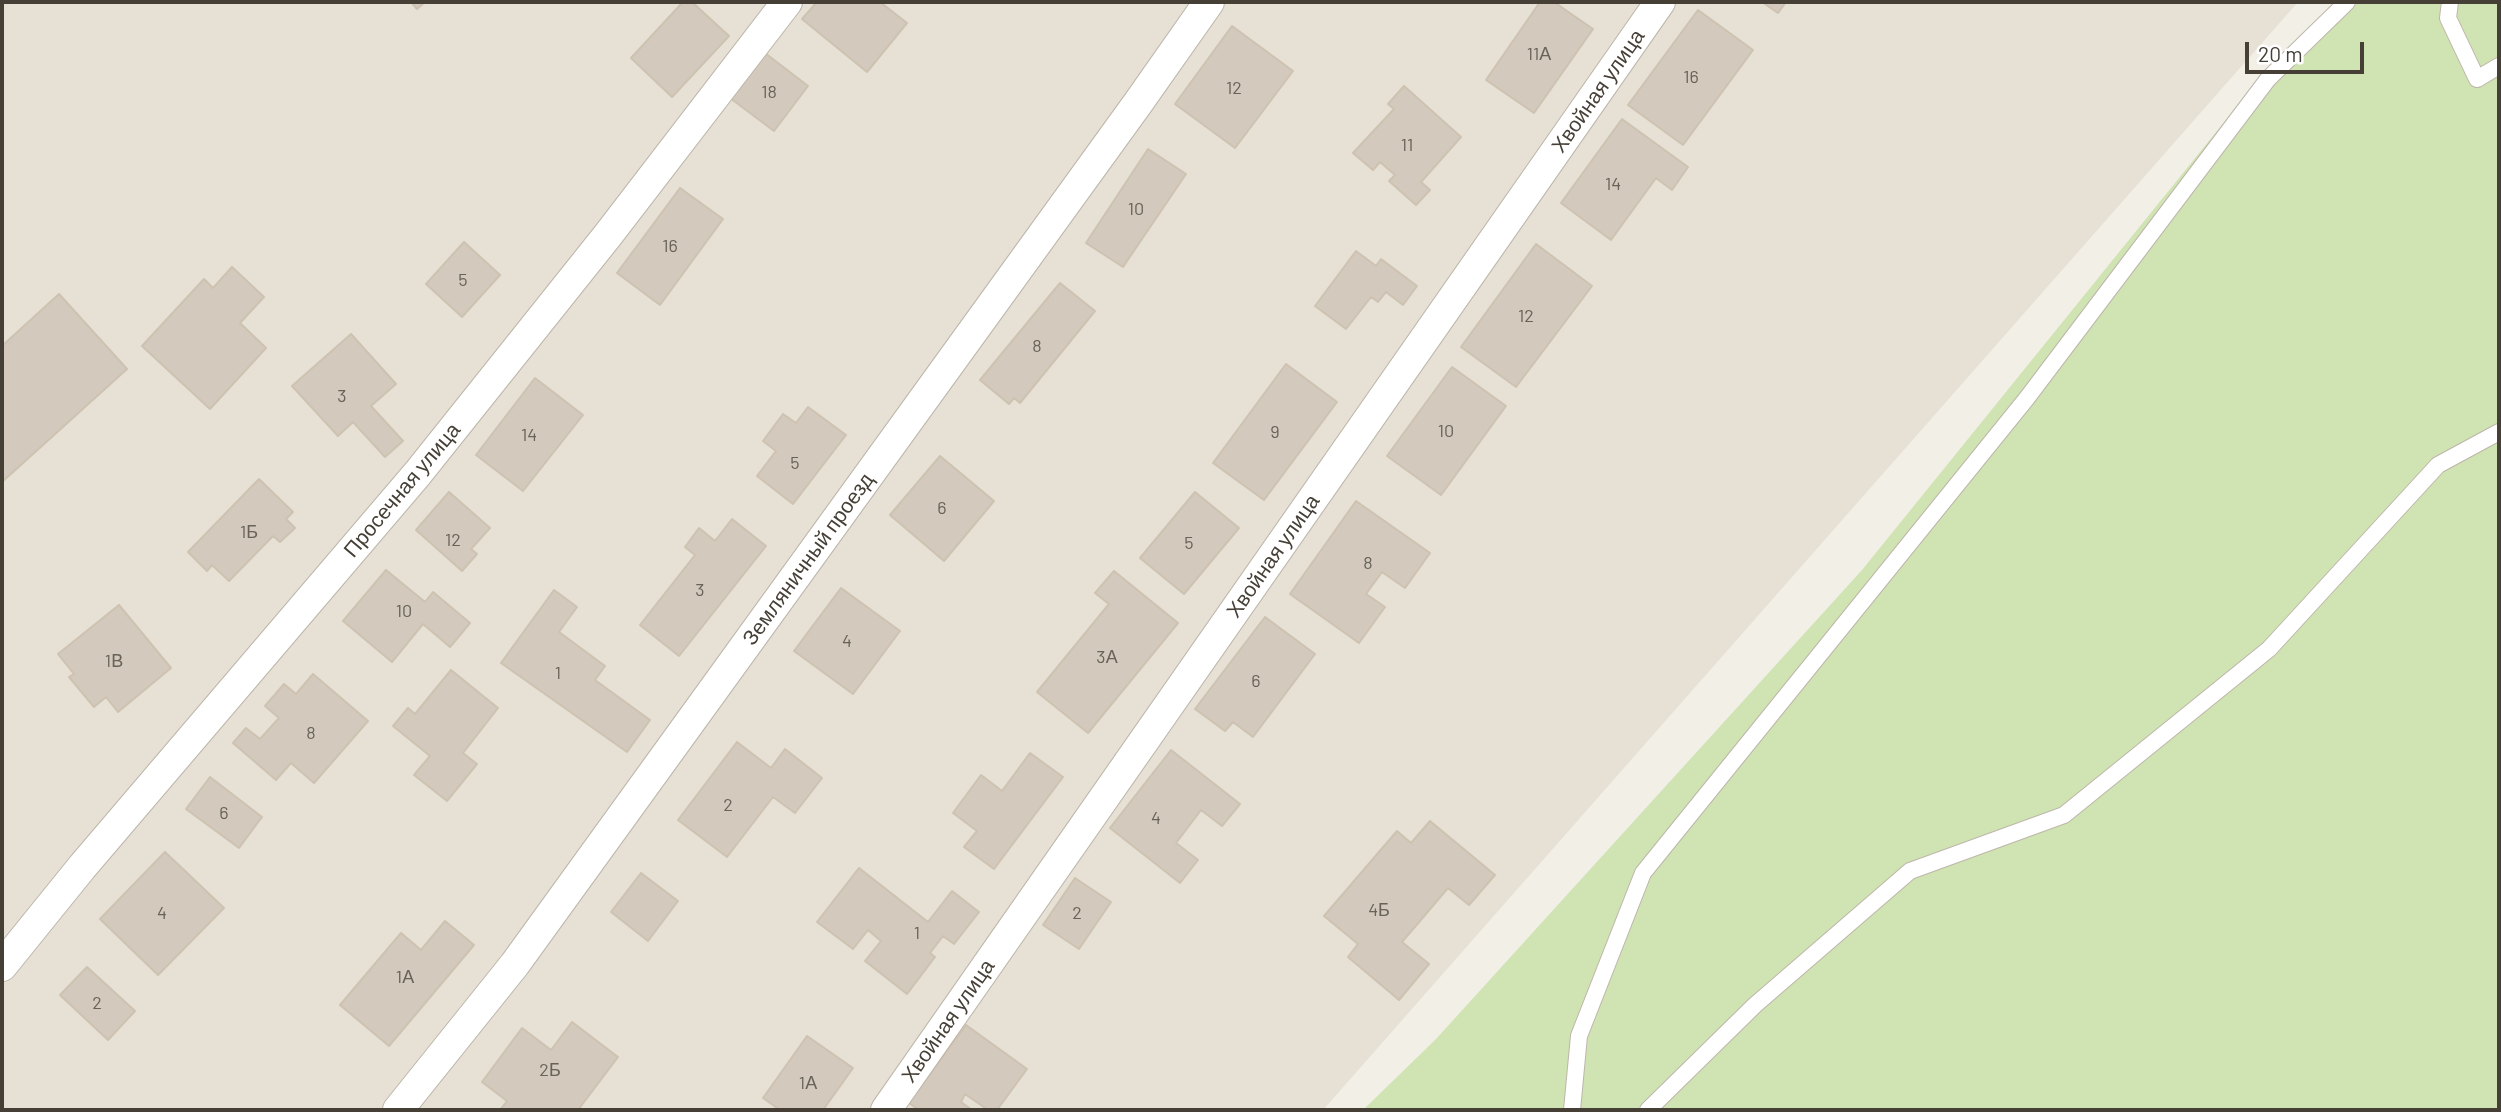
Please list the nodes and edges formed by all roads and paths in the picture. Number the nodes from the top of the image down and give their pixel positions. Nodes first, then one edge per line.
1 (787, 2) edge
2 (1209, 2) edge
3 (1660, 2) edge
4 (2347, 2) edge
5 (2449, 2) edge
6 (2499, 66) edge
7 (2499, 432) edge
8 (2, 966) edge
9 (398, 1110) edge
10 (886, 1110) edge
11 (1573, 1110) edge
12 (1648, 1110) edge

1 - 8 street, Просечная улица
2 - 9 street, Земляничный проезд
3 - 10 street, Хвойная улица
4 - 11 lane
5 - 6 lane
7 - 12 lane

